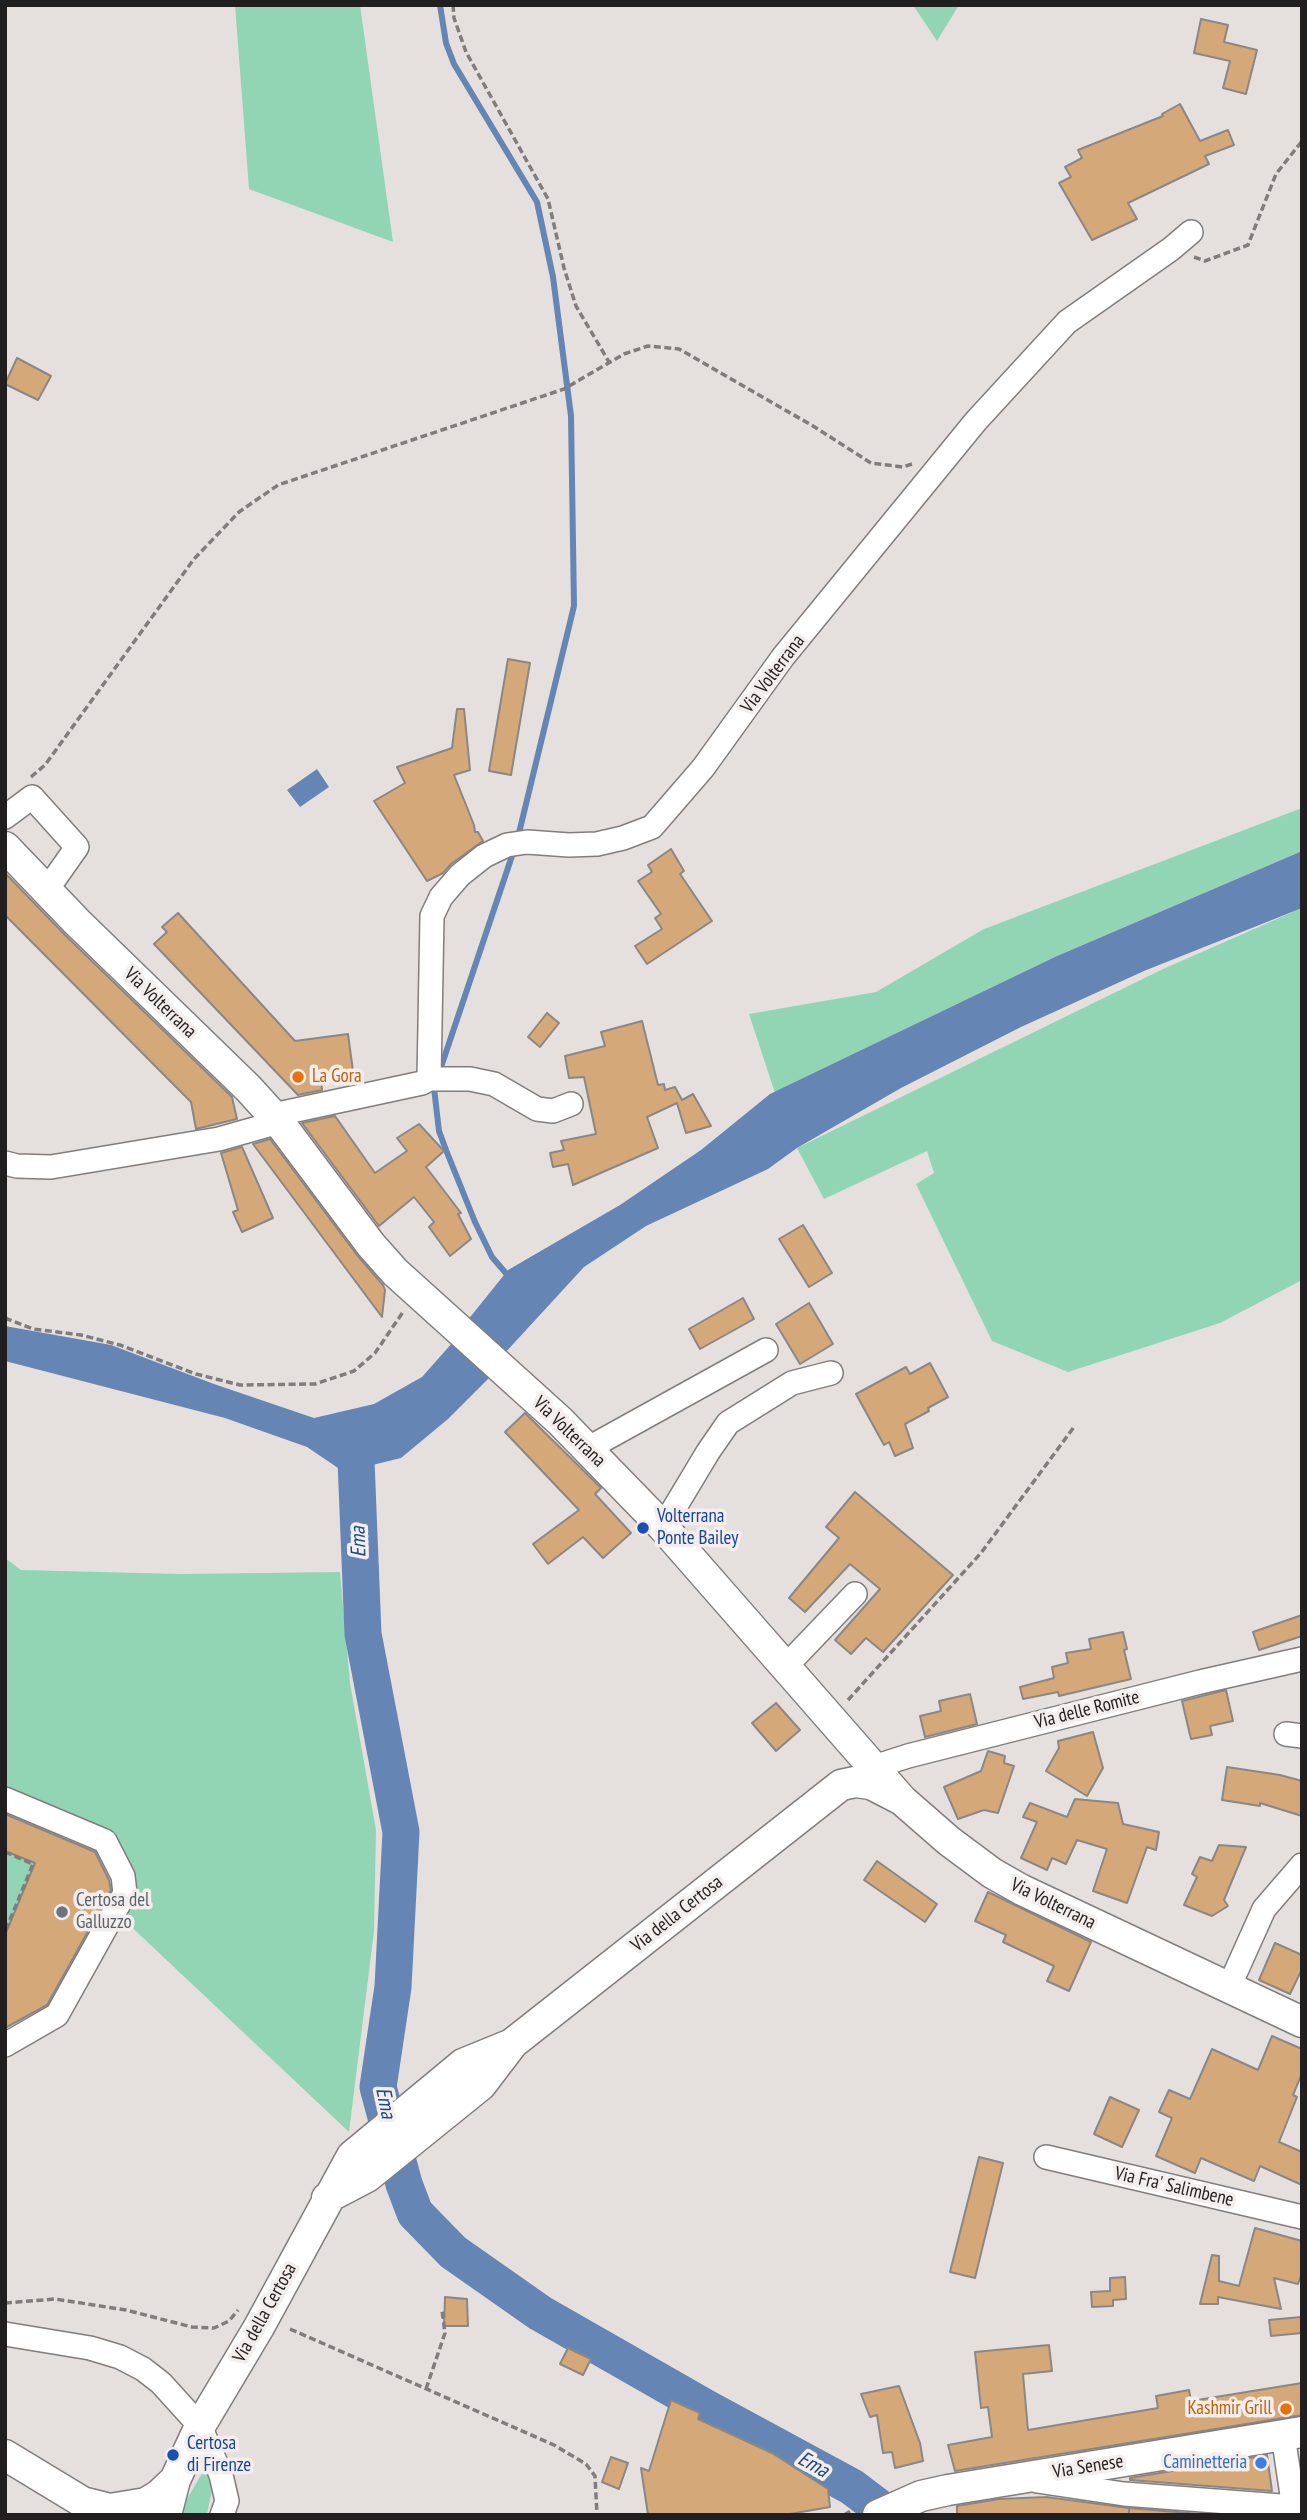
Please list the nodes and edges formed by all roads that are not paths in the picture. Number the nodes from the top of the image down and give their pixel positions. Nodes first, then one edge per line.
1 (1191, 232) dead end
2 (5, 817) edge
3 (5, 847) edge
4 (46, 891) junction
5 (429, 1079) junction
6 (571, 1104) dead end
7 (276, 1119) junction
8 (5, 1163) edge
9 (766, 1350) dead end
10 (831, 1373) dead end
11 (587, 1449) junction
12 (663, 1527) junction
13 (855, 1594) dead end
14 (1302, 1660) edge
15 (785, 1667) junction
16 (847, 1753) junction
17 (5, 1798) edge
18 (1302, 1865) edge
19 (1228, 1987) junction
20 (1302, 2022) edge
21 (5, 2045) edge
22 (1046, 2157) dead end
23 (1302, 2217) edge
24 (5, 2334) edge
25 (200, 2426) junction
26 (1293, 2434) edge
27 (5, 2455) edge
28 (1020, 2478) junction
29 (175, 2480) junction
30 (918, 2504) edge
31 (1125, 2505) edge
32 (95, 2509) edge
33 (227, 2510) edge
34 (1294, 2511) edge
35 (864, 2513) edge
36 (166, 2515) edge

1 - 5 street, Via Volterrana
2 - 4 street
3 - 4 main road, Via Volterrana
4 - 7 main road, Via Volterrana
5 - 6 street
5 - 7 street
7 - 8 street
7 - 11 main road, Via Volterrana
9 - 11 street
10 - 12 street
11 - 12 main road, Via Volterrana
12 - 15 main road, Via Volterrana
13 - 15 street
14 - 16 street, Via delle Romite
15 - 16 main road, Via Volterrana
16 - 19 main road, Via Volterrana
16 - 25 main road, Via della Certosa
17 - 21 street
18 - 19 street
19 - 20 main road, Via Volterrana
22 - 23 street, Via Fra' Salimbene
24 - 25 street
25 - 29 main road, Via della Certosa
25 - 33 street
26 - 28 main road, Via Senese
26 - 34 street
27 - 32 main road
28 - 30 main road, Via Senese
28 - 31 street
29 - 32 main road, Via della Certosa
29 - 36 main road, Via della Certosa
30 - 35 main road, Via Senese
31 - 34 street

